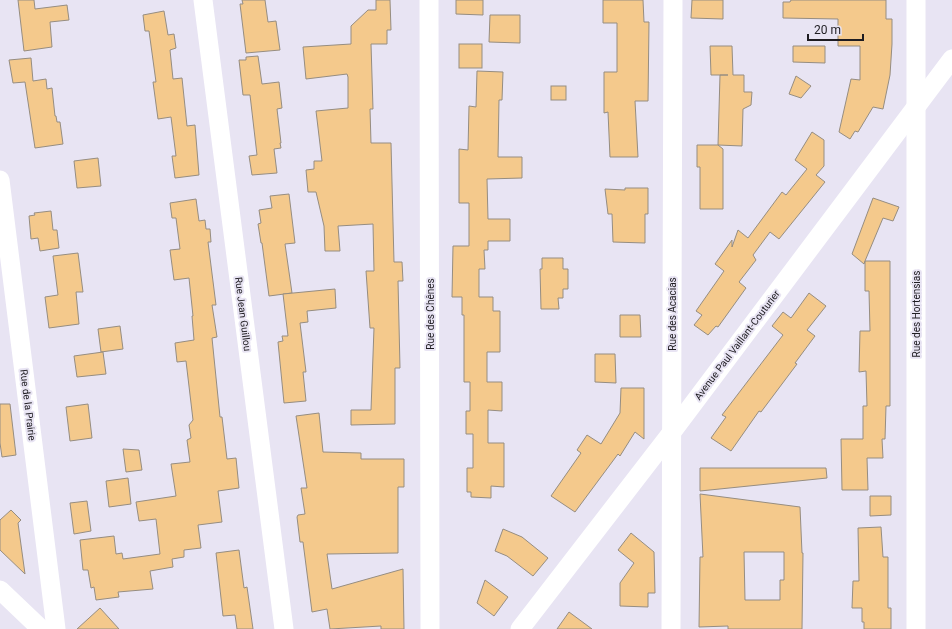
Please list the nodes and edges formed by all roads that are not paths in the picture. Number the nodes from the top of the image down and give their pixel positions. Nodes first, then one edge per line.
1 (202, 0) edge
2 (429, 0) edge
3 (673, 0) edge
4 (916, 0) edge
5 (952, 59) edge
6 (916, 105) junction
7 (0, 180) edge
8 (672, 432) junction
9 (0, 590) edge
10 (41, 629) edge
11 (56, 629) edge
12 (284, 629) edge
13 (430, 629) edge
14 (520, 629) edge
15 (671, 629) edge
16 (916, 629) edge

1 - 12 street, Rue Jean Guillou
2 - 13 street, Rue des Chênes
3 - 8 street, Rue des Acacias
4 - 6 street, Rue des Hortensias
5 - 6 street, Avenue Paul Vaillant-Couturier
6 - 8 street, Avenue Paul Vaillant-Couturier
6 - 16 street, Rue des Hortensias
7 - 11 street, Rue de la Prairie
8 - 14 street, Avenue Paul Vaillant-Couturier
8 - 15 street, Rue des Acacias
9 - 10 street

